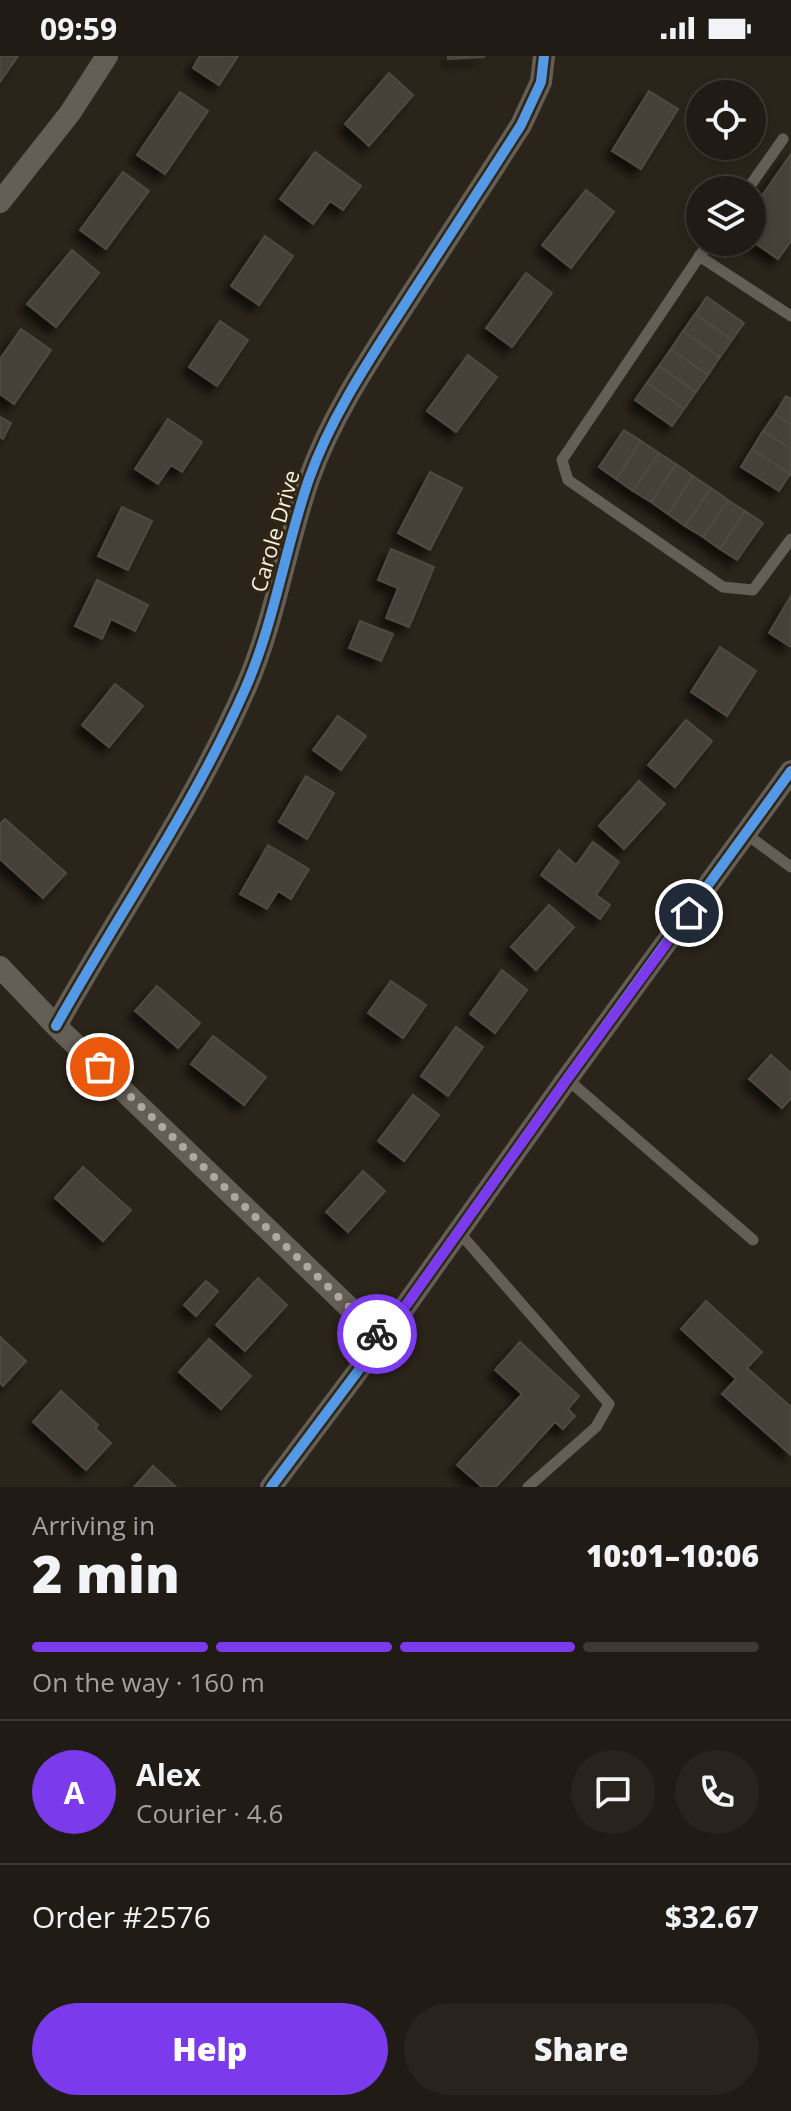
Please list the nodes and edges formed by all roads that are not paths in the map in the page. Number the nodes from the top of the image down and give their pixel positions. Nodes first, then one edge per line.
1 (107, 56) edge
2 (544, 56) edge
3 (783, 139) dead end
4 (757, 176) edge
5 (0, 202) edge
6 (699, 256) joint
7 (791, 316) edge
8 (791, 539) edge
9 (791, 771) edge
10 (746, 834) junction
11 (791, 867) edge
12 (0, 967) edge
13 (56, 1026) junction
14 (567, 1079) junction
15 (458, 1230) junction
16 (753, 1240) dead end
17 (382, 1339) junction
18 (280, 1484) edge
19 (528, 1487) edge

1 - 5 street
2 - 13 street, Carole Drive
3 - 4 lane
6 - 7 lane
6 - 8 lane
9 - 10 street
10 - 11 lane
10 - 14 street
12 - 13 street
13 - 17 street
14 - 15 street
14 - 16 lane
15 - 17 street
15 - 19 lane
17 - 18 street

